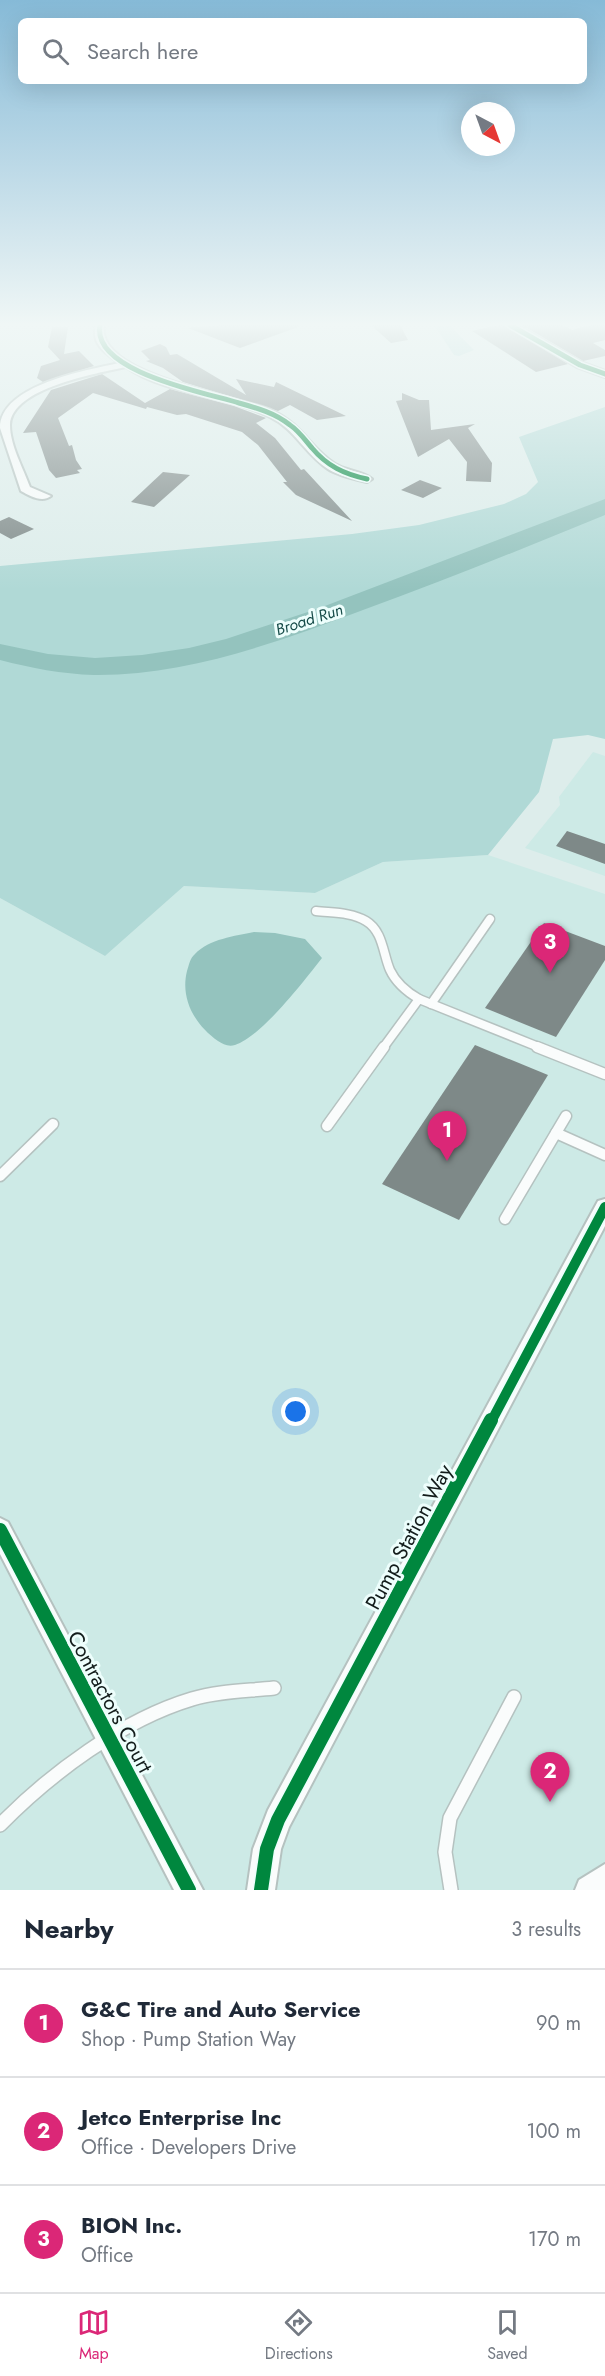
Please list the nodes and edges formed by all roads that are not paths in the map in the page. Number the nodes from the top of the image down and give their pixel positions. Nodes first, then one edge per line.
1 (8, 413) edge
2 (270, 413) edge
3 (367, 479) dead end
4 (45, 496) dead end
5 (316, 911) dead end
6 (490, 919) dead end
7 (419, 999) junction
8 (431, 1004) junction
9 (605, 1074) edge
10 (566, 1116) dead end
11 (53, 1124) dead end
12 (327, 1126) dead end
13 (556, 1133) junction
14 (605, 1155) edge
15 (0, 1176) edge
16 (605, 1207) edge
17 (506, 1219) dead end
18 (0, 1530) edge
19 (274, 1688) dead end
20 (514, 1697) dead end
21 (110, 1739) junction
22 (0, 1825) edge
23 (605, 1878) edge
24 (189, 1890) edge
25 (261, 1890) edge
26 (451, 1890) edge
27 (589, 1890) edge

1 - 4 street
2 - 3 street
5 - 7 lane
6 - 8 lane
7 - 8 lane
7 - 12 lane
8 - 9 lane
10 - 13 lane
11 - 15 lane
13 - 14 lane
13 - 17 lane
16 - 25 street, Pump Station Way
18 - 21 street, Contractors Court
19 - 21 lane
20 - 26 lane
21 - 22 lane
21 - 24 street, Contractors Court
23 - 27 street

